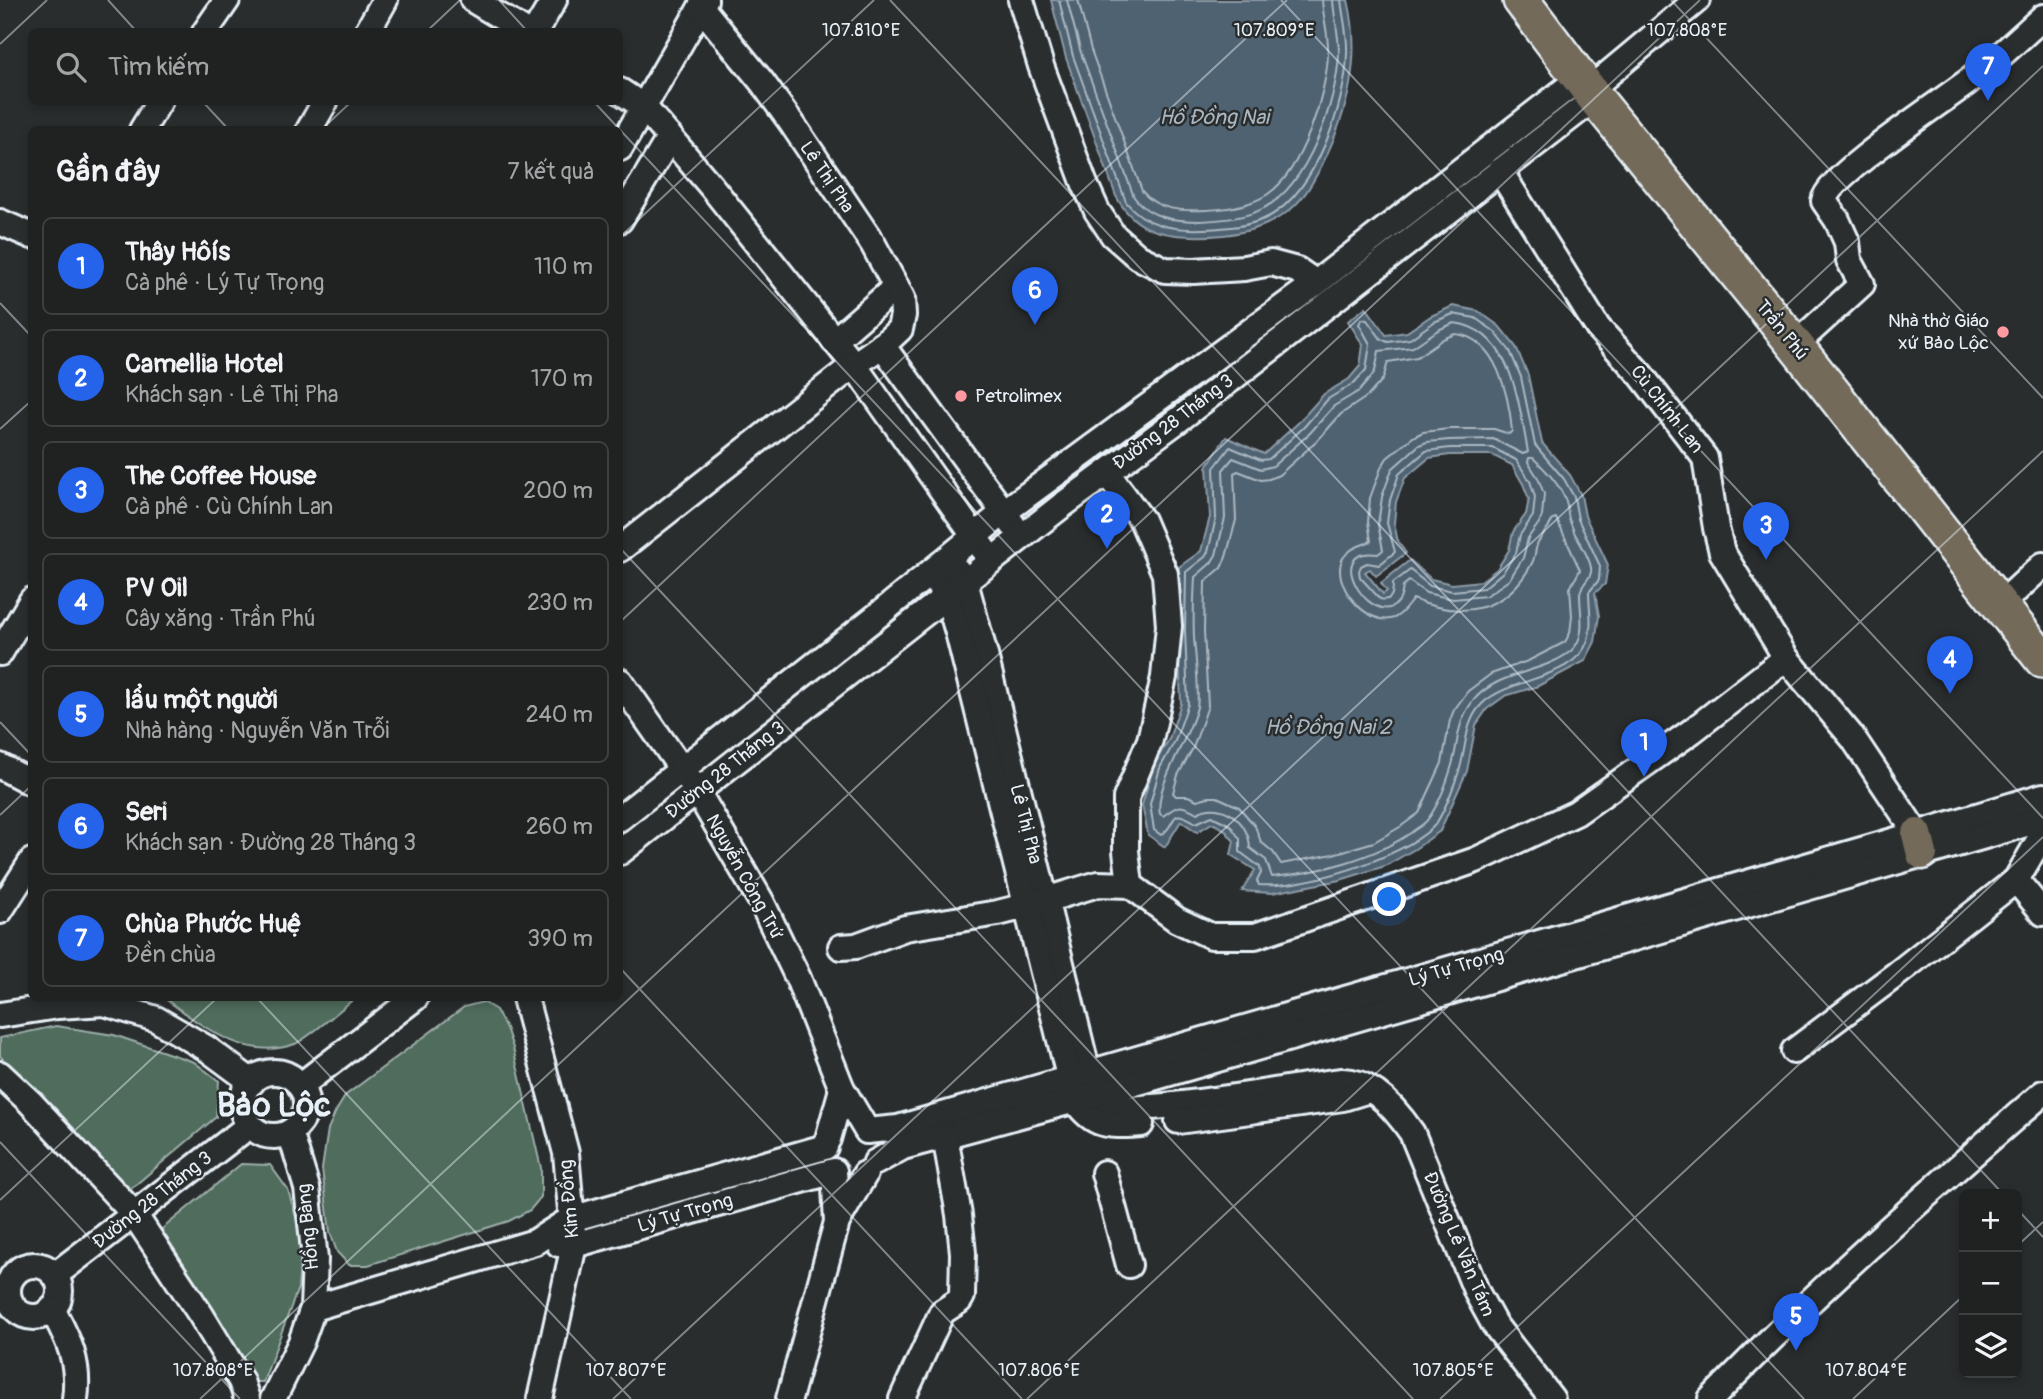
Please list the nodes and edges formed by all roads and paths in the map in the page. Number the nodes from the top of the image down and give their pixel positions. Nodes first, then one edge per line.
1 (227, 0) edge
2 (386, 0) edge
3 (473, 0) edge
4 (554, 0) edge
5 (1021, 0) edge
6 (1521, 0) edge
7 (1697, 0) edge
8 (703, 3) edge
9 (2043, 17) edge
10 (208, 28) edge
11 (369, 28) edge
12 (519, 28) edge
13 (537, 28) edge
14 (1588, 88) junction
15 (623, 93) edge
16 (157, 105) edge
17 (324, 105) edge
18 (644, 107) junction
19 (144, 126) edge
20 (311, 126) edge
21 (670, 137) junction
22 (623, 143) edge
23 (1500, 171) junction
24 (623, 214) edge
25 (0, 222) edge
26 (28, 234) edge
27 (1316, 282) junction
28 (896, 287) junction
29 (834, 341) junction
30 (882, 345) junction
31 (1795, 345) junction
32 (854, 365) junction
33 (1159, 399) junction
34 (1177, 421) junction
35 (1107, 473) junction
36 (1004, 512) junction
37 (974, 537) junction
38 (1022, 537) junction
39 (623, 548) edge
40 (992, 561) junction
41 (941, 564) junction
42 (2043, 565) edge
43 (956, 589) junction
44 (2000, 605) junction
45 (28, 607) edge
46 (0, 653) edge
47 (1786, 658) junction
48 (2043, 660) edge
49 (623, 685) edge
50 (0, 766) edge
51 (682, 769) junction
52 (28, 781) edge
53 (697, 791) junction
54 (2042, 811) edge
55 (623, 816) edge
56 (1920, 844) junction
57 (623, 850) edge
58 (28, 867) edge
59 (2016, 880) junction
60 (1130, 885) junction
61 (1035, 903) junction
62 (0, 911) edge
63 (2043, 913) edge
64 (841, 947) dead end
65 (97, 1001) edge
66 (108, 1001) edge
67 (411, 1001) edge
68 (525, 1001) edge
69 (0, 1016) edge
70 (1794, 1051) dead end
71 (0, 1073) edge
72 (252, 1082) junction
73 (300, 1086) junction
74 (1082, 1087) junction
75 (842, 1090) junction
76 (2043, 1093) edge
77 (250, 1125) junction
78 (867, 1131) junction
79 (290, 1132) junction
80 (944, 1136) junction
81 (827, 1143) junction
82 (870, 1168) junction
83 (834, 1171) junction
84 (1104, 1173) dead end
85 (134, 1214) junction
86 (571, 1219) junction
87 (837, 1222) junction
88 (535, 1242) junction
89 (574, 1245) junction
90 (1129, 1265) dead end
91 (8, 1266) edge
92 (55, 1275) junction
93 (313, 1308) junction
94 (52, 1309) junction
95 (75, 1399) edge
96 (247, 1399) edge
97 (273, 1399) edge
98 (541, 1399) edge
99 (789, 1399) edge
100 (902, 1399) edge
101 (1552, 1399) edge
102 (1711, 1399) edge

1 - 10 street
2 - 11 street
3 - 12 street
4 - 13 street
5 - 27 street
6 - 14 highway, Trần Phú
7 - 14 street
8 - 18 street
8 - 28 street, Lê Thị Pha
9 - 31 street
14 - 23 street, Đường 28 Tháng 3
14 - 27 street, Đường 28 Tháng 3
14 - 31 highway, Trần Phú
15 - 18 street
16 - 19 street
17 - 20 street
18 - 21 street
18 - 22 street
21 - 24 street
21 - 29 street
23 - 34 street, Đường 28 Tháng 3
23 - 47 street, Cù Chính Lan
25 - 26 street
27 - 33 street, Đường 28 Tháng 3
28 - 29 street
28 - 30 street, Lê Thị Pha
29 - 32 street
30 - 32 street
30 - 36 street
31 - 44 highway, Trần Phú
32 - 37 street
32 - 39 street
33 - 34 street
33 - 36 street, Đường 28 Tháng 3
34 - 35 street, Đường 28 Tháng 3
35 - 38 street, Đường 28 Tháng 3
35 - 60 street
36 - 37 street, Đường 28 Tháng 3
36 - 38 street
37 - 40 street
37 - 41 street, Đường 28 Tháng 3
38 - 40 street, Đường 28 Tháng 3
40 - 43 street, Đường 28 Tháng 3
41 - 43 street, Lê Thị Pha
41 - 51 street, Đường 28 Tháng 3
42 - 44 street
43 - 53 street, Đường 28 Tháng 3
43 - 61 street, Lê Thị Pha
44 - 48 highway, Trần Phú
45 - 46 street
47 - 56 street, Cù Chính Lan
47 - 60 street
49 - 51 street, Nguyễn Công Trứ
50 - 52 street
51 - 53 street, Nguyễn Công Trứ
51 - 55 street, Đường 28 Tháng 3
53 - 57 street, Đường 28 Tháng 3
53 - 75 street, Nguyễn Công Trứ
54 - 56 street, Lý Tự Trọng
54 - 59 street
56 - 74 street, Lý Tự Trọng
58 - 62 street
59 - 63 street
59 - 70 street
60 - 61 street
61 - 64 street
61 - 74 street, Lê Thị Pha
65 - 69 street
66 - 72 street
67 - 73 street
68 - 86 street, Kim Đồng
71 - 85 street
72 - 73 street
72 - 77 street
73 - 79 street
74 - 78 street, Lý Tự Trọng
74 - 80 street, Lý Tự Trọng
74 - 101 street, Đường Lê Văn Tám
75 - 78 street, Nguyễn Công Trứ
75 - 81 street
76 - 102 street
77 - 79 street
77 - 85 street, Đường 28 Tháng 3
78 - 81 street
78 - 82 street
79 - 93 street, Hồng Bàng
80 - 82 street, Lý Tự Trọng
80 - 100 street
81 - 83 street
81 - 86 street, Lý Tự Trọng
82 - 83 street
82 - 87 street
83 - 87 street
83 - 89 street, Lý Tự Trọng
84 - 90 street
85 - 92 street, Đường 28 Tháng 3
85 - 96 street
86 - 88 street, Lý Tự Trọng
86 - 89 street, Kim Đồng
87 - 99 street
88 - 89 street, Lý Tự Trọng
88 - 93 street, Lý Tự Trọng
89 - 98 street, Kim Đồng
91 - 92 street
91 - 94 street
92 - 94 street
93 - 97 street, Hồng Bàng
94 - 95 street

